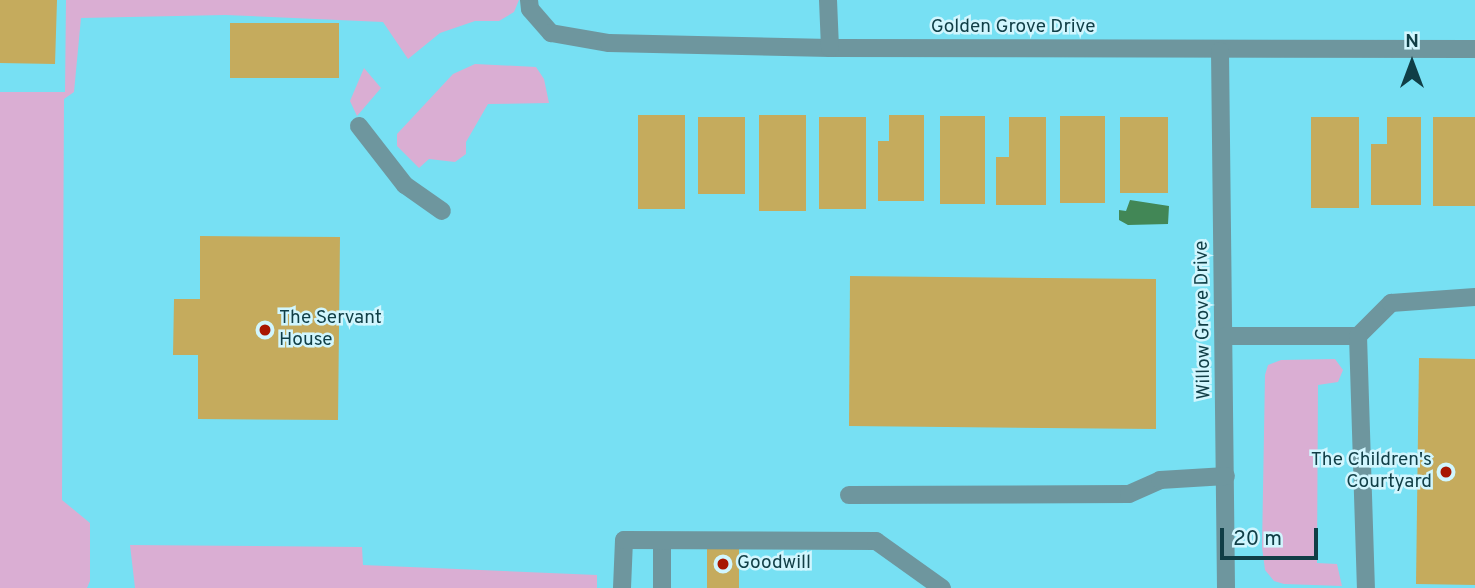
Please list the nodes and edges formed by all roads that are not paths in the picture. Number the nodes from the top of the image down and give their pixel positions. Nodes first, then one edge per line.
1 (528, 0) edge
2 (828, 0) edge
3 (830, 48) junction
4 (1475, 49) edge
5 (1220, 51) junction
6 (359, 126) dead end
7 (442, 211) dead end
8 (1475, 297) edge
9 (1226, 337) junction
10 (1358, 337) junction
11 (1226, 476) junction
12 (849, 495) dead end
13 (662, 541) junction
14 (622, 588) edge
15 (662, 588) edge
16 (942, 588) edge
17 (1226, 588) edge
18 (1366, 588) edge

1 - 3 street, Golden Grove Drive
2 - 3 street
3 - 5 street, Golden Grove Drive
4 - 5 street, Golden Grove Drive
5 - 9 street, Willow Grove Drive
6 - 7 street
8 - 10 street
9 - 10 street
9 - 11 street, Willow Grove Drive
10 - 18 street
11 - 12 street
11 - 17 street, Willow Grove Drive
13 - 14 street
13 - 15 street
13 - 16 street

